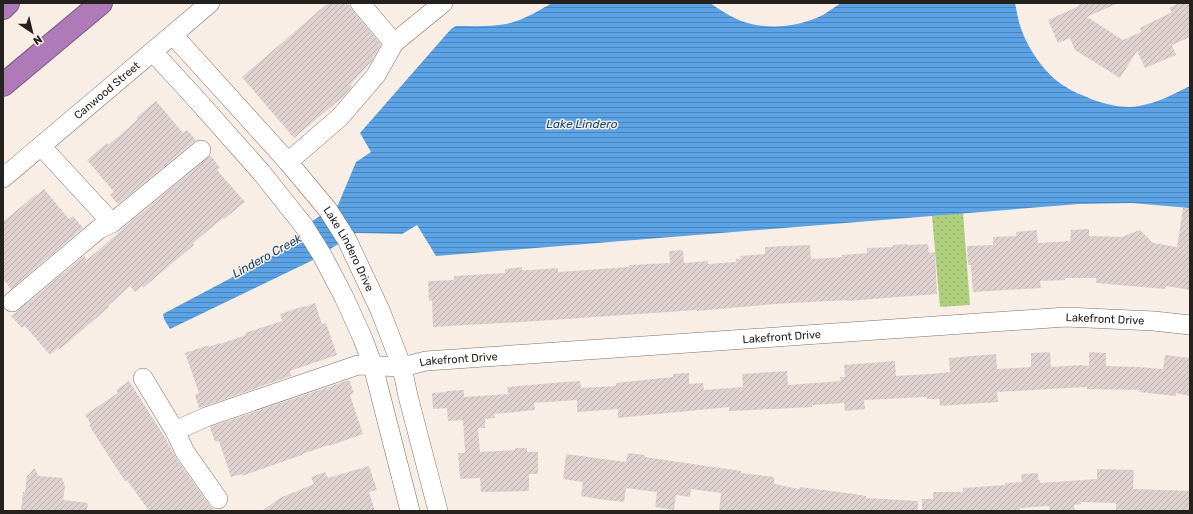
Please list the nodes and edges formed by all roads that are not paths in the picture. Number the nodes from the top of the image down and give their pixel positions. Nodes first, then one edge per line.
1 (8, 3) edge
2 (101, 3) edge
3 (210, 3) edge
4 (360, 3) edge
5 (443, 3) edge
6 (3, 8) edge
7 (173, 35) junction
8 (394, 44) junction
9 (153, 52) junction
10 (216, 84) junction
11 (3, 85) edge
12 (198, 101) junction
13 (41, 146) junction
14 (201, 150) dead end
15 (288, 162) junction
16 (3, 178) edge
17 (112, 223) junction
18 (12, 302) dead end
19 (1190, 325) edge
20 (373, 366) junction
21 (402, 367) junction
22 (143, 378) dead end
23 (175, 431) junction
24 (218, 499) dead end
25 (410, 511) edge
26 (438, 511) edge

1 - 6 highway
2 - 11 highway
3 - 7 street, Canwood Street
4 - 8 street
5 - 8 street
7 - 9 street, Canwood Street
7 - 10 street, Lake Lindero Drive
8 - 15 street
9 - 12 street
9 - 13 street, Canwood Street
10 - 12 street
10 - 15 street, Lake Lindero Drive
12 - 20 street
13 - 16 street, Canwood Street
13 - 17 street
14 - 17 street
15 - 21 street, Lake Lindero Drive
17 - 18 street
19 - 21 street, Lakefront Drive
20 - 21 street, Lakefront Drive
20 - 23 street, Lakefront Drive
20 - 25 street
21 - 26 street, Lake Lindero Drive
22 - 23 street
23 - 24 street

